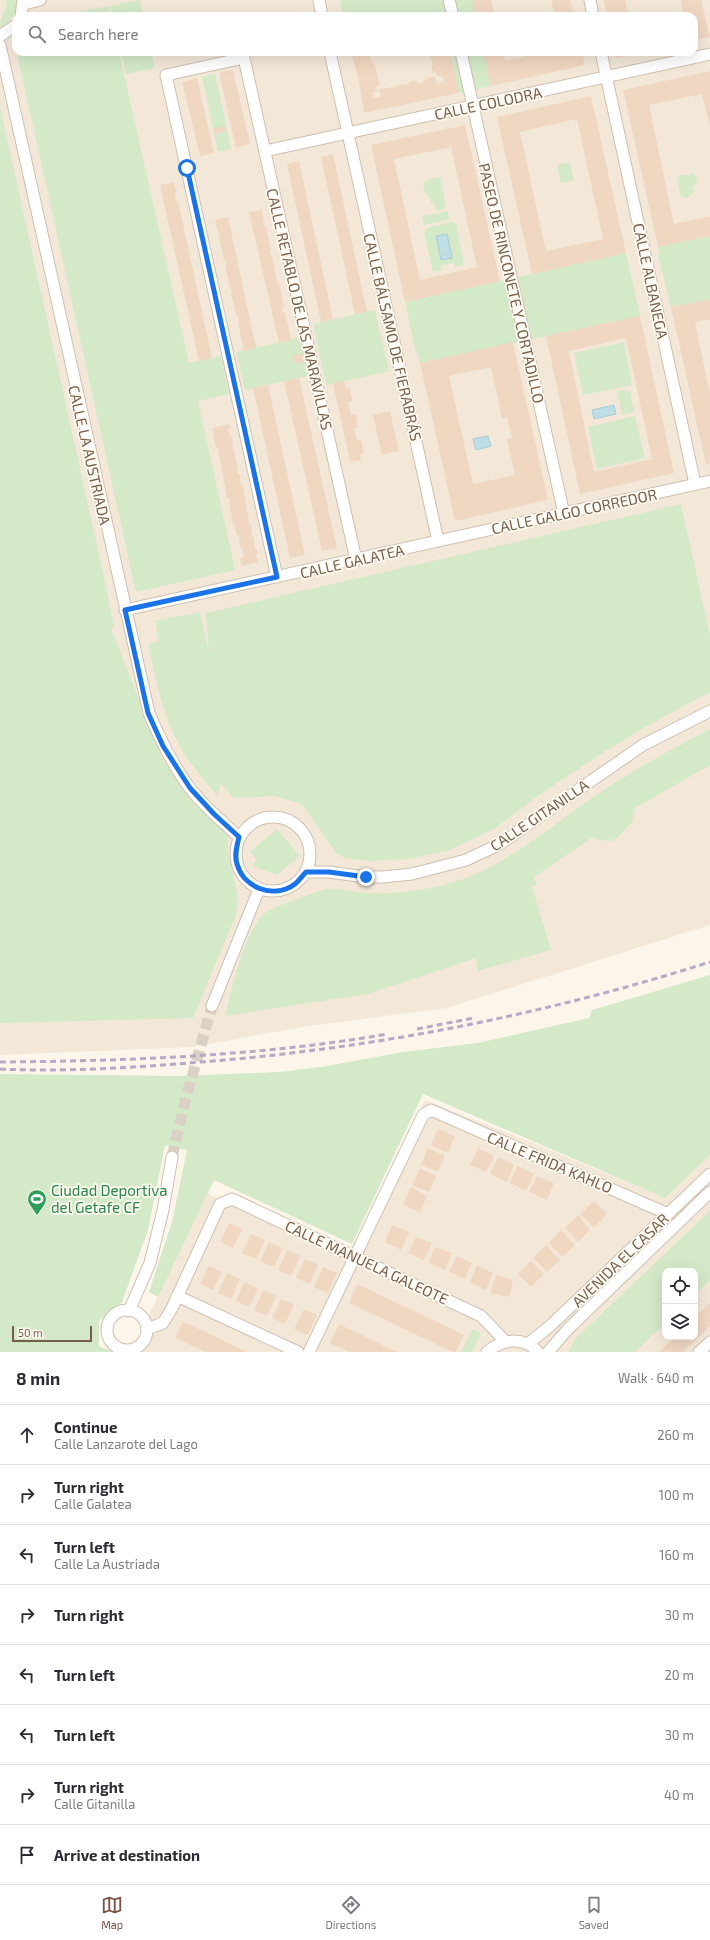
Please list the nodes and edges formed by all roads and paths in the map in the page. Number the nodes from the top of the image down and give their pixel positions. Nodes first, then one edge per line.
1 (40, 0) edge
2 (319, 0) edge
3 (449, 0) edge
4 (590, 0) edge
5 (24, 2) edge
6 (23, 12) edge
7 (321, 12) edge
8 (452, 12) edge
9 (592, 12) edge
10 (12, 28) edge
11 (0, 36) edge
12 (0, 45) edge
13 (710, 54) edge
14 (331, 56) edge
15 (462, 56) edge
16 (602, 56) edge
17 (606, 77) junction
18 (473, 106) junction
19 (348, 133) junction
20 (265, 151) junction
21 (710, 481) edge
22 (695, 484) junction
23 (564, 514) junction
24 (438, 541) junction
25 (356, 560) junction
26 (277, 577) junction
27 (125, 610) junction
28 (710, 711) edge
29 (239, 837) junction
30 (306, 872) junction
31 (259, 889) junction
32 (212, 1006) tunnel mouth
33 (172, 1157) tunnel mouth
34 (710, 1174) edge
35 (710, 1192) edge
36 (668, 1214) junction
37 (355, 1258) junction
38 (177, 1296) junction
39 (129, 1311) junction
40 (147, 1329) junction
41 (505, 1341) junction
42 (710, 1342) edge
43 (528, 1344) junction
44 (140, 1349) edge
45 (298, 1352) edge
46 (309, 1352) edge
47 (487, 1352) edge
48 (538, 1352) edge
49 (548, 1352) edge
50 (699, 1352) edge

1 - 5 street
2 - 7 street
3 - 8 street
4 - 9 street
5 - 6 street
10 - 11 street
12 - 27 street, CALLE LA AUSTRIADA
13 - 17 street, CALLE COLODRA
14 - 19 street, CALLE BÁLSAMO DE FIERABRÁS
15 - 18 street, PASEO DE RINCONETE Y CORTADILLO
16 - 17 street, CALLE ALBANEGA
17 - 18 street, CALLE COLODRA
17 - 22 street, CALLE ALBANEGA
18 - 19 street, CALLE COLODRA
18 - 23 street, PASEO DE RINCONETE Y CORTADILLO
19 - 20 street, CALLE COLODRA
19 - 24 street, CALLE BÁLSAMO DE FIERABRÁS
20 - 25 street, CALLE RETABLO DE LAS MARAVILLAS
20 - 26 street, CALLE RETABLO DE LAS MARAVILLAS
21 - 22 street, CALLE GALGO CORREDOR
22 - 23 street, CALLE GALGO CORREDOR
23 - 24 street, CALLE GALGO CORREDOR
24 - 25 street, CALLE GALATEA
25 - 26 street, CALLE GALATEA
26 - 27 street, CALLE GALATEA
27 - 29 street, CALLE LA AUSTRIADA
28 - 30 street, CALLE GITANILLA
29 - 30 street
29 - 31 street
30 - 31 street
31 - 32 street
33 - 39 street
34 - 36 street, AVENIDA EL CASAR
35 - 49 street, AVENIDA EL CASAR
36 - 37 street, CALLE FRIDA KAHLO
36 - 43 street, AVENIDA EL CASAR
37 - 38 street, CALLE MANUELA GALEOTE
37 - 41 street, CALLE MANUELA GALEOTE
37 - 46 street
38 - 40 street
38 - 45 street
39 - 40 street
39 - 44 street
40 - 44 street
41 - 43 street
41 - 47 street
42 - 50 street
43 - 48 street

